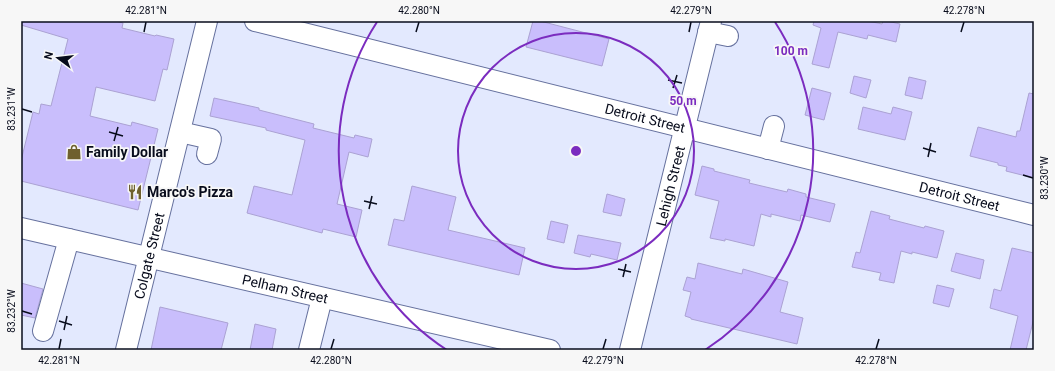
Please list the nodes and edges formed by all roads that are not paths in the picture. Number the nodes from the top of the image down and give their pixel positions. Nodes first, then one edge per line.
1 (207, 21) edge
2 (255, 21) edge
3 (710, 26) edge
4 (728, 36) dead end
5 (774, 126) dead end
6 (684, 128) junction
7 (180, 132) junction
8 (768, 149) junction
9 (207, 154) dead end
10 (1034, 215) edge
11 (21, 228) edge
12 (69, 239) junction
13 (148, 258) junction
14 (322, 298) junction
15 (43, 331) dead end
16 (126, 350) edge
17 (309, 350) edge
18 (550, 350) edge
19 (630, 350) edge

1 - 7 street, Colgate Street
2 - 6 street, Detroit Street
3 - 4 street
3 - 6 street, Lehigh Street
5 - 8 street
6 - 8 street, Detroit Street
6 - 19 street, Lehigh Street
7 - 9 street
7 - 13 street, Colgate Street
8 - 10 street, Detroit Street
11 - 12 street, Pelham Street
12 - 13 street, Pelham Street
12 - 15 street
13 - 14 street, Pelham Street
13 - 16 street, Colgate Street
14 - 17 street
14 - 18 street, Pelham Street

